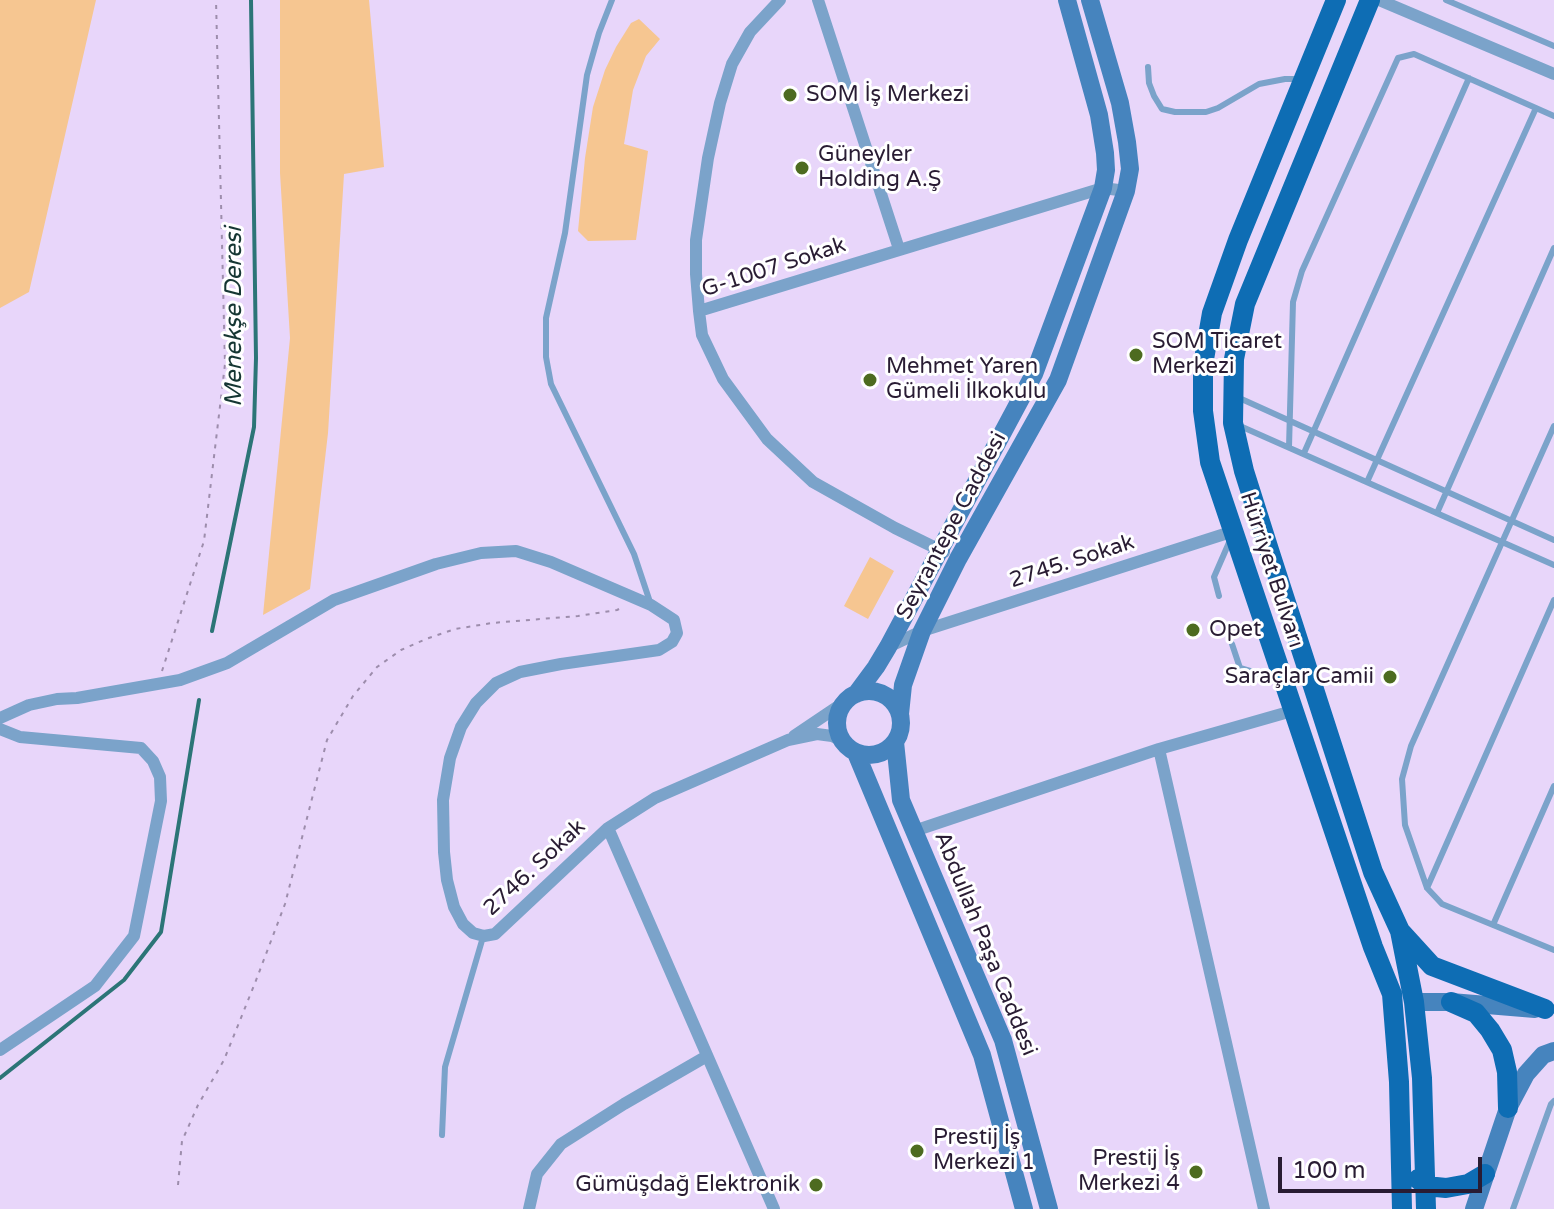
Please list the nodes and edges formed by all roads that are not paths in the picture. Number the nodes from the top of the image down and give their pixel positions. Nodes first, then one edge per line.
1 (612, 0) edge
2 (780, 0) edge
3 (818, 0) edge
4 (1067, 0) edge
5 (1090, 0) edge
6 (1336, 0) edge
7 (1370, 0) edge
8 (1379, 0) edge
9 (1446, 0) edge
10 (1554, 46) edge
11 (1148, 67) dead end
12 (1554, 74) edge
13 (1469, 78) junction
14 (1303, 80) junction
15 (1536, 108) junction
16 (1554, 116) edge
17 (1103, 188) junction
18 (1126, 191) junction
19 (1554, 248) edge
20 (899, 249) junction
21 (699, 311) junction
22 (1234, 396) junction
23 (1289, 421) junction
24 (1233, 423) junction
25 (1554, 426) edge
26 (1312, 431) junction
27 (1289, 447) junction
28 (1304, 453) junction
29 (1377, 460) junction
30 (1367, 482) junction
31 (1447, 492) junction
32 (1437, 513) junction
33 (1512, 521) junction
34 (1234, 531) junction
35 (1554, 540) edge
36 (1502, 542) junction
37 (939, 550) junction
38 (958, 559) junction
39 (1554, 565) edge
40 (1219, 596) dead end
41 (1554, 600) edge
42 (651, 605) junction
43 (922, 631) junction
44 (1232, 644) dead end
45 (888, 647) junction
46 (1281, 680) junction
47 (850, 698) junction
48 (1292, 711) junction
49 (900, 714) junction
50 (0, 718) edge
51 (0, 729) edge
52 (788, 740) junction
53 (840, 740) junction
54 (895, 742) junction
55 (1159, 749) junction
56 (856, 753) junction
57 (1554, 786) edge
58 (608, 828) junction
59 (914, 831) junction
60 (1427, 888) junction
61 (1493, 925) junction
62 (1400, 931) junction
63 (484, 936) junction
64 (1554, 950) edge
65 (1414, 1002) junction
66 (1451, 1002) junction
67 (1550, 1010) edge
68 (1394, 1020) junction
69 (0, 1050) edge
70 (1554, 1051) edge
71 (707, 1056) junction
72 (1554, 1101) edge
73 (1508, 1108) junction
74 (442, 1135) dead end
75 (1402, 1166) junction
76 (1485, 1174) junction
77 (1426, 1186) junction
78 (529, 1209) edge
79 (774, 1209) edge
80 (1024, 1209) edge
81 (1049, 1209) edge
82 (1264, 1209) edge
83 (1402, 1209) edge
84 (1426, 1209) edge
85 (1474, 1209) edge
86 (1513, 1209) edge

1 - 42 lane
2 - 21 street
3 - 20 street
4 - 17 main road, Seyrantepe Caddesi
5 - 18 main road, Seyrantepe Caddesi
6 - 14 main road, Hürriyet Bulvarı
7 - 22 main road, Hürriyet Bulvarı
8 - 12 street
9 - 10 lane
11 - 14 lane
13 - 15 lane
13 - 23 lane
13 - 26 lane
14 - 34 main road, Hürriyet Bulvarı
15 - 16 lane
15 - 29 lane
17 - 18 street, G-1007 Sokak
17 - 20 street, G-1007 Sokak
17 - 37 main road, Seyrantepe Caddesi
18 - 38 main road, Seyrantepe Caddesi
19 - 31 lane
20 - 21 street, G-1007 Sokak
21 - 37 street, G-1007 Sokak
22 - 23 lane
22 - 24 main road, Hürriyet Bulvarı
23 - 26 lane
23 - 27 lane
24 - 27 lane
24 - 62 main road, Hürriyet Bulvarı
25 - 33 lane
26 - 28 lane
26 - 29 lane
27 - 28 lane
28 - 30 lane
29 - 30 lane
29 - 31 lane
30 - 32 lane
31 - 32 lane
31 - 33 lane
32 - 36 lane
33 - 35 lane
33 - 36 lane
34 - 40 lane
34 - 43 street, 2745. Sokak
34 - 46 main road, Hürriyet Bulvarı
36 - 39 lane
36 - 60 lane
37 - 38 street, G-1007 Sokak
37 - 45 main road, Seyrantepe Caddesi
38 - 43 main road, Seyrantepe Caddesi
41 - 60 lane
42 - 50 street, 2746. Sokak
42 - 63 street, 2746. Sokak
43 - 45 street, 2745. Sokak
43 - 49 main road, Seyrantepe Caddesi
44 - 46 lane
45 - 47 main road, Seyrantepe Caddesi
46 - 48 main road, Hürriyet Bulvarı
47 - 49 main road
47 - 52 street
47 - 53 main road
48 - 55 street
48 - 68 main road, Hürriyet Bulvarı
49 - 54 main road
51 - 69 street
52 - 53 street
52 - 58 street, 2746. Sokak
53 - 56 main road
54 - 56 main road
54 - 59 main road, Abdullah Paşa Caddesi
55 - 59 street
55 - 82 street
56 - 80 main road, Abdullah Paşa Caddesi
57 - 61 lane
58 - 63 street, 2746. Sokak
58 - 71 street
59 - 81 main road, Abdullah Paşa Caddesi
60 - 61 lane
61 - 64 lane
62 - 65 main road, Hürriyet Bulvarı
62 - 67 main road
63 - 74 lane
65 - 66 main road
65 - 68 main road
65 - 77 main road, Hürriyet Bulvarı
66 - 67 main road
66 - 73 main road
68 - 75 main road, Hürriyet Bulvarı
70 - 73 main road
71 - 78 street
71 - 79 street
72 - 86 lane
73 - 76 main road
75 - 77 main road
75 - 83 main road, Hürriyet Bulvarı
76 - 77 main road
76 - 85 main road
77 - 84 main road, Hürriyet Bulvarı

